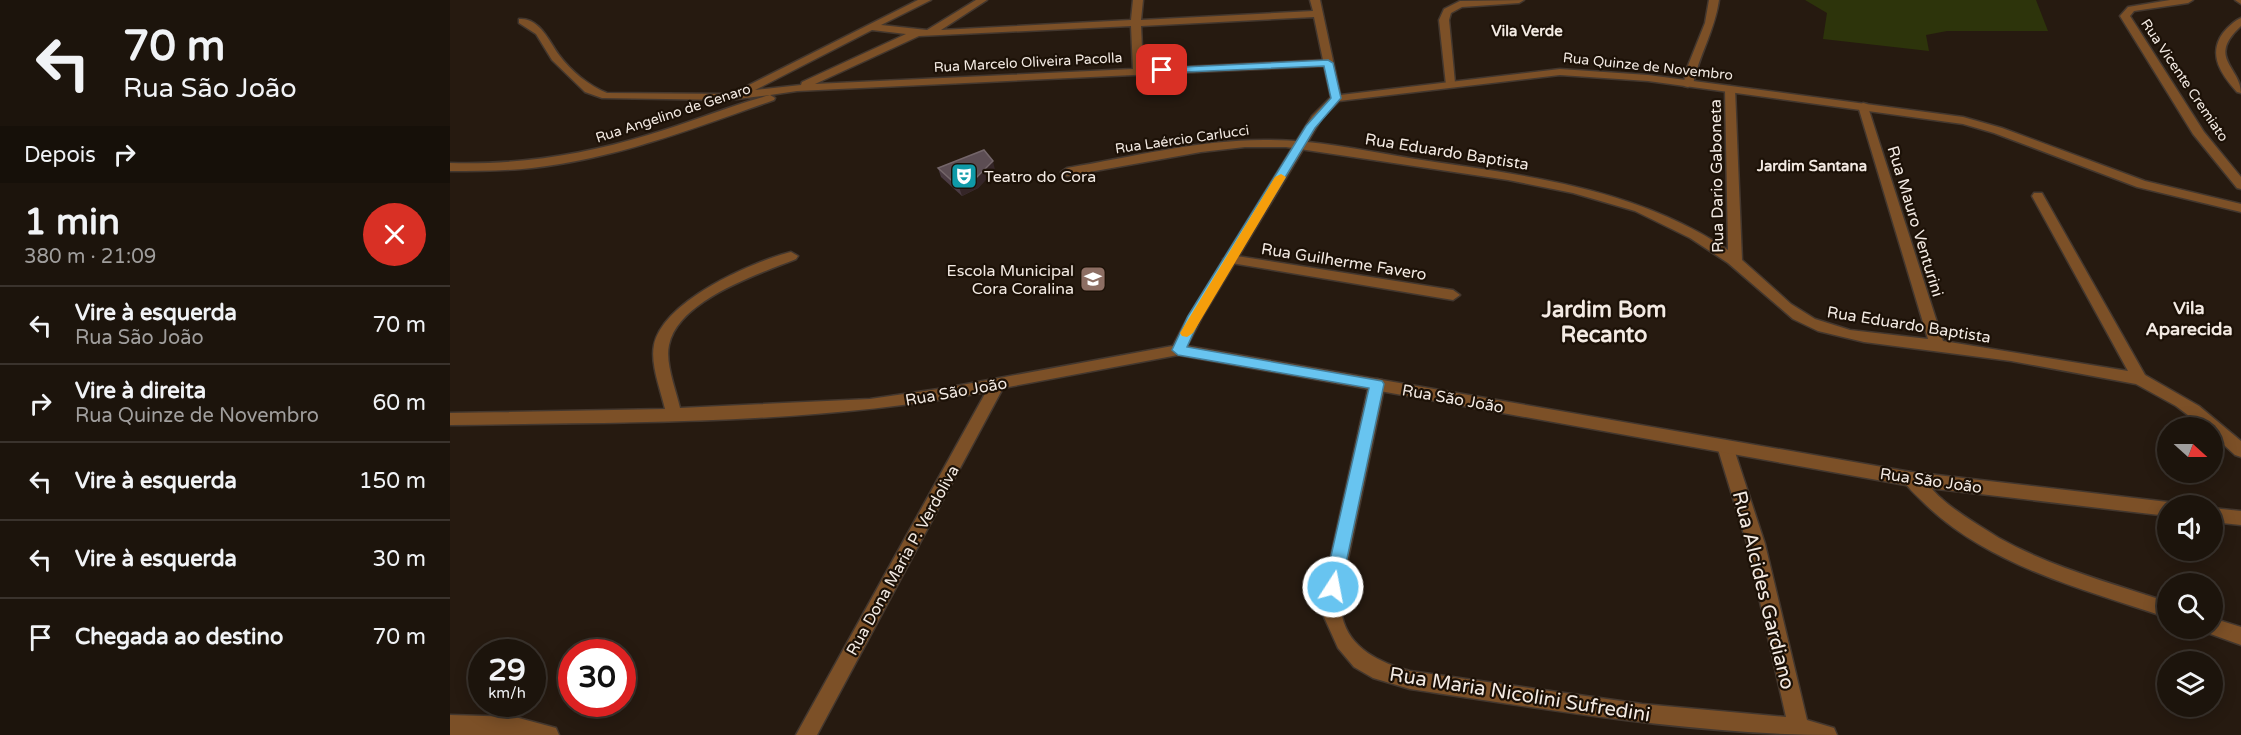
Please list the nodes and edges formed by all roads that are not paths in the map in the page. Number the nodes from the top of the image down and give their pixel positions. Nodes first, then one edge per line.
1 (926, 0) edge
2 (982, 0) edge
3 (1138, 0) edge
4 (1315, 0) edge
5 (1519, 0) edge
6 (1714, 0) edge
7 (2188, 0) edge
8 (1318, 14) junction
9 (522, 21) dead end
10 (2241, 21) edge
11 (1136, 23) junction
12 (870, 27) junction
13 (917, 33) junction
14 (930, 33) junction
15 (1328, 63) junction
16 (1138, 71) junction
17 (1450, 83) junction
18 (1688, 84) junction
19 (797, 88) junction
20 (1730, 89) junction
21 (2241, 90) edge
22 (729, 96) junction
23 (1336, 98) junction
24 (1863, 106) junction
25 (1301, 145) junction
26 (450, 167) edge
27 (1067, 172) dead end
28 (2241, 184) edge
29 (2038, 196) dead end
30 (2241, 208) edge
31 (791, 256) dead end
32 (1230, 259) junction
33 (1735, 261) junction
34 (1454, 295) dead end
35 (1936, 345) junction
36 (1178, 350) junction
37 (2140, 380) junction
38 (998, 384) junction
39 (1377, 384) junction
40 (674, 415) junction
41 (450, 418) edge
42 (1725, 446) junction
43 (2241, 451) edge
44 (1911, 479) junction
45 (2157, 508) edge
46 (2223, 516) edge
47 (2241, 518) edge
48 (2157, 606) edge
49 (2223, 630) edge
50 (2241, 636) edge
51 (450, 725) edge
52 (1800, 732) edge
53 (549, 735) edge
54 (806, 735) edge
55 (1827, 735) edge

1 - 12 street
2 - 14 street
3 - 11 street
4 - 8 street
5 - 17 street
6 - 18 street
7 - 28 street, Rua Vicente Cremiato
8 - 11 street
8 - 15 street
9 - 22 street, Rua Marcelo Oliveira Pacolla
10 - 21 street
11 - 14 street
11 - 16 street
12 - 13 street
12 - 22 street
13 - 14 street
13 - 19 street
15 - 16 street, Rua Marcelo Oliveira Pacolla
15 - 23 street
16 - 19 street, Rua Marcelo Oliveira Pacolla
17 - 18 street, Rua Quinze de Novembro
17 - 23 street, Rua Quinze de Novembro
18 - 20 street, Rua Quinze de Novembro
19 - 22 street, Rua Marcelo Oliveira Pacolla
19 - 26 street, Rua Angelino de Genaro
20 - 24 street, Rua Quinze de Novembro
20 - 33 street, Rua Dario Gaboneta
23 - 25 street
24 - 30 street, Rua Quinze de Novembro
24 - 35 street, Rua Mauro Venturini
25 - 27 street, Rua Laércio Carlucci
25 - 32 street
25 - 33 street, Rua Eduardo Baptista
29 - 37 street
31 - 40 street
32 - 34 street, Rua Guilherme Favero
32 - 36 street
33 - 35 street, Rua Eduardo Baptista
35 - 37 street, Rua Eduardo Baptista
36 - 38 street, Rua São João
36 - 39 street, Rua São João
37 - 43 street, Rua Eduardo Baptista
38 - 40 street, Rua São João
38 - 54 street, Rua Dona Maria P. Verdoliva
39 - 42 street, Rua São João
39 - 52 street, Rua Maria Nicolini Sufredini
40 - 41 street, Rua São João
42 - 44 street, Rua São João
42 - 52 street, Rua Alcides Gardiano
44 - 45 street, Rua São João
44 - 48 street
46 - 47 street
49 - 50 street
51 - 53 street
52 - 55 street, Rua Maria Nicolini Sufredini

